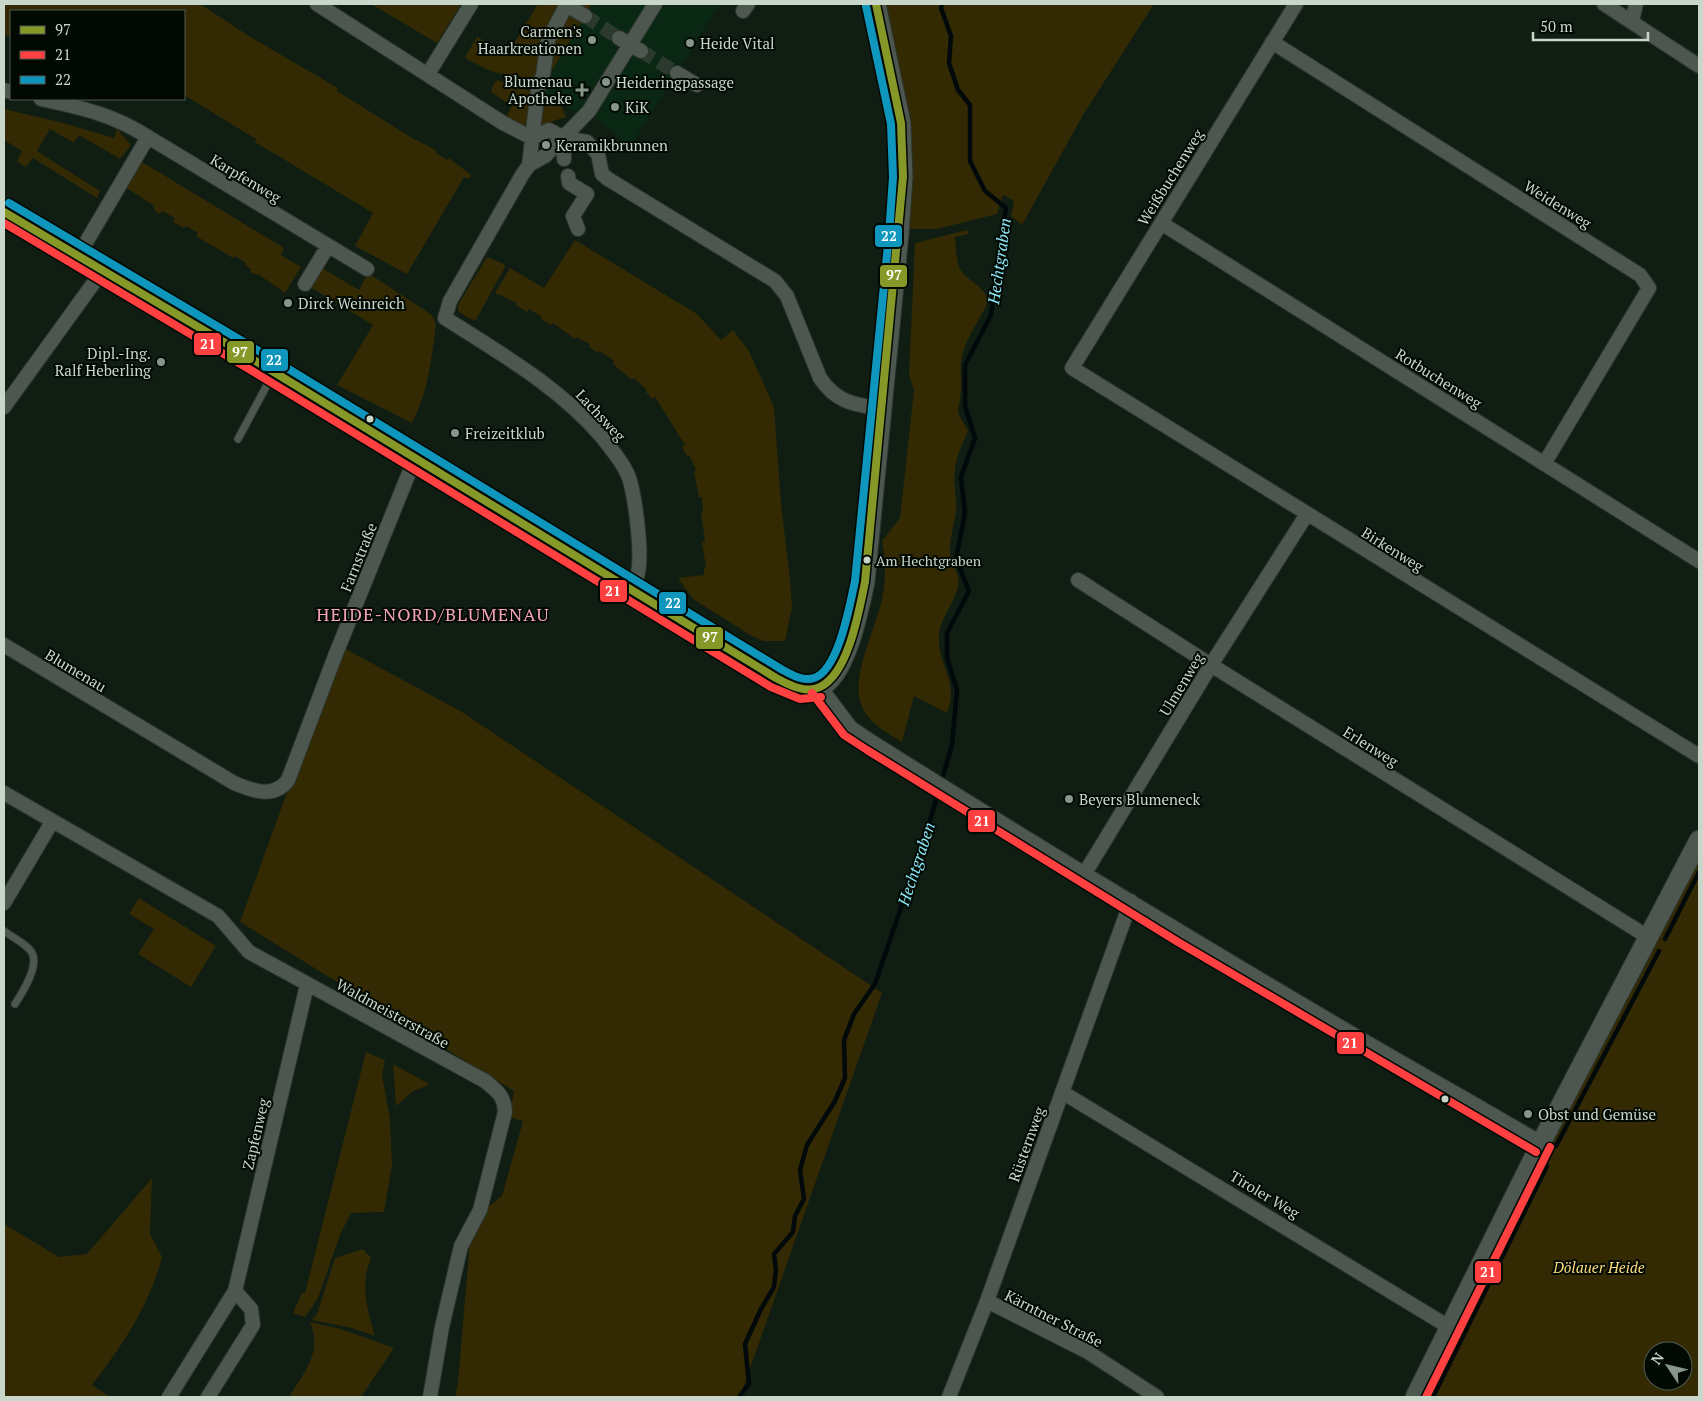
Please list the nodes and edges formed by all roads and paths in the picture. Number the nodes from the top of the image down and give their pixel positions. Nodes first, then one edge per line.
1 (317, 4) edge
2 (471, 4) edge
3 (566, 4) edge
4 (655, 4) edge
5 (876, 4) edge
6 (1296, 4) edge
7 (1604, 4) edge
8 (1636, 4) edge
9 (335, 8) edge
10 (585, 16) tunnel mouth
11 (1632, 21) junction
12 (1272, 42) junction
13 (1699, 66) edge
14 (677, 73) tunnel mouth
15 (428, 74) junction
16 (697, 85) dead end
17 (45, 100) edge
18 (148, 137) junction
19 (532, 138) junction
20 (564, 138) junction
21 (564, 159) dead end
22 (526, 170) junction
23 (567, 181) dead end
24 (4, 212) edge
25 (1161, 223) junction
26 (578, 229) dead end
27 (328, 246) junction
28 (78, 256) junction
29 (367, 269) dead end
30 (103, 270) junction
31 (305, 284) dead end
32 (1072, 368) joint
33 (274, 371) junction
34 (4, 407) edge
35 (882, 409) junction
36 (238, 439) dead end
37 (415, 458) junction
38 (1544, 464) junction
39 (1307, 514) junction
40 (1699, 561) edge
41 (1078, 580) dead end
42 (633, 591) junction
43 (4, 645) edge
44 (1211, 665) junction
45 (820, 687) junction
46 (1699, 756) edge
47 (288, 780) joint
48 (4, 793) edge
49 (52, 822) junction
50 (1699, 840) edge
51 (1085, 873) junction
52 (1131, 901) junction
53 (4, 903) edge
54 (4, 931) edge
55 (1648, 937) junction
56 (307, 985) junction
57 (15, 1004) dead end
58 (1062, 1092) junction
59 (1541, 1143) junction
60 (234, 1291) junction
61 (987, 1301) junction
62 (1449, 1327) junction
63 (169, 1397) edge
64 (208, 1397) edge
65 (430, 1397) edge
66 (949, 1397) edge
67 (1156, 1397) edge
68 (1415, 1397) edge

1 - 9 street
2 - 15 street
3 - 10 street
3 - 19 street
4 - 20 street
5 - 35 street
6 - 12 street, Weißbuchenweg
7 - 11 street
8 - 11 street
9 - 15 street
11 - 13 street
12 - 25 street, Weißbuchenweg
12 - 38 street, Weidenweg
14 - 16 street
15 - 19 street
17 - 18 street, Karpfenweg
18 - 27 street, Karpfenweg
18 - 28 street
19 - 20 street
19 - 22 street
20 - 21 street
20 - 22 street
20 - 35 street
22 - 42 street, Lachsweg
23 - 26 street
24 - 28 street
25 - 32 street, Weißbuchenweg
25 - 38 street, Rotbuchenweg
27 - 29 street, Karpfenweg
27 - 31 street
28 - 30 street
30 - 33 street
30 - 34 street
32 - 39 street, Birkenweg
33 - 36 lane
33 - 37 street
35 - 45 street
37 - 42 street
37 - 47 street, Farnstraße
38 - 40 street, Rotbuchenweg
39 - 44 street, Ulmenweg
39 - 46 street, Birkenweg
41 - 44 street, Erlenweg
42 - 45 street
43 - 47 street, Blumenau
44 - 51 street, Ulmenweg
44 - 55 street, Erlenweg
45 - 51 street
48 - 49 street, Waldmeisterstraße
49 - 53 street
49 - 56 street, Waldmeisterstraße
50 - 55 street
51 - 52 street
52 - 58 street, Rüsternweg
52 - 59 street
54 - 57 lane
55 - 59 street
56 - 60 street, Zapfenweg
56 - 65 street, Waldmeisterstraße
58 - 61 street, Rüsternweg
58 - 62 street, Tiroler Weg
59 - 62 street
60 - 63 street, Zapfenweg
60 - 64 street
61 - 66 street, Rüsternweg
61 - 67 street, Kärntner Straße
62 - 68 street

